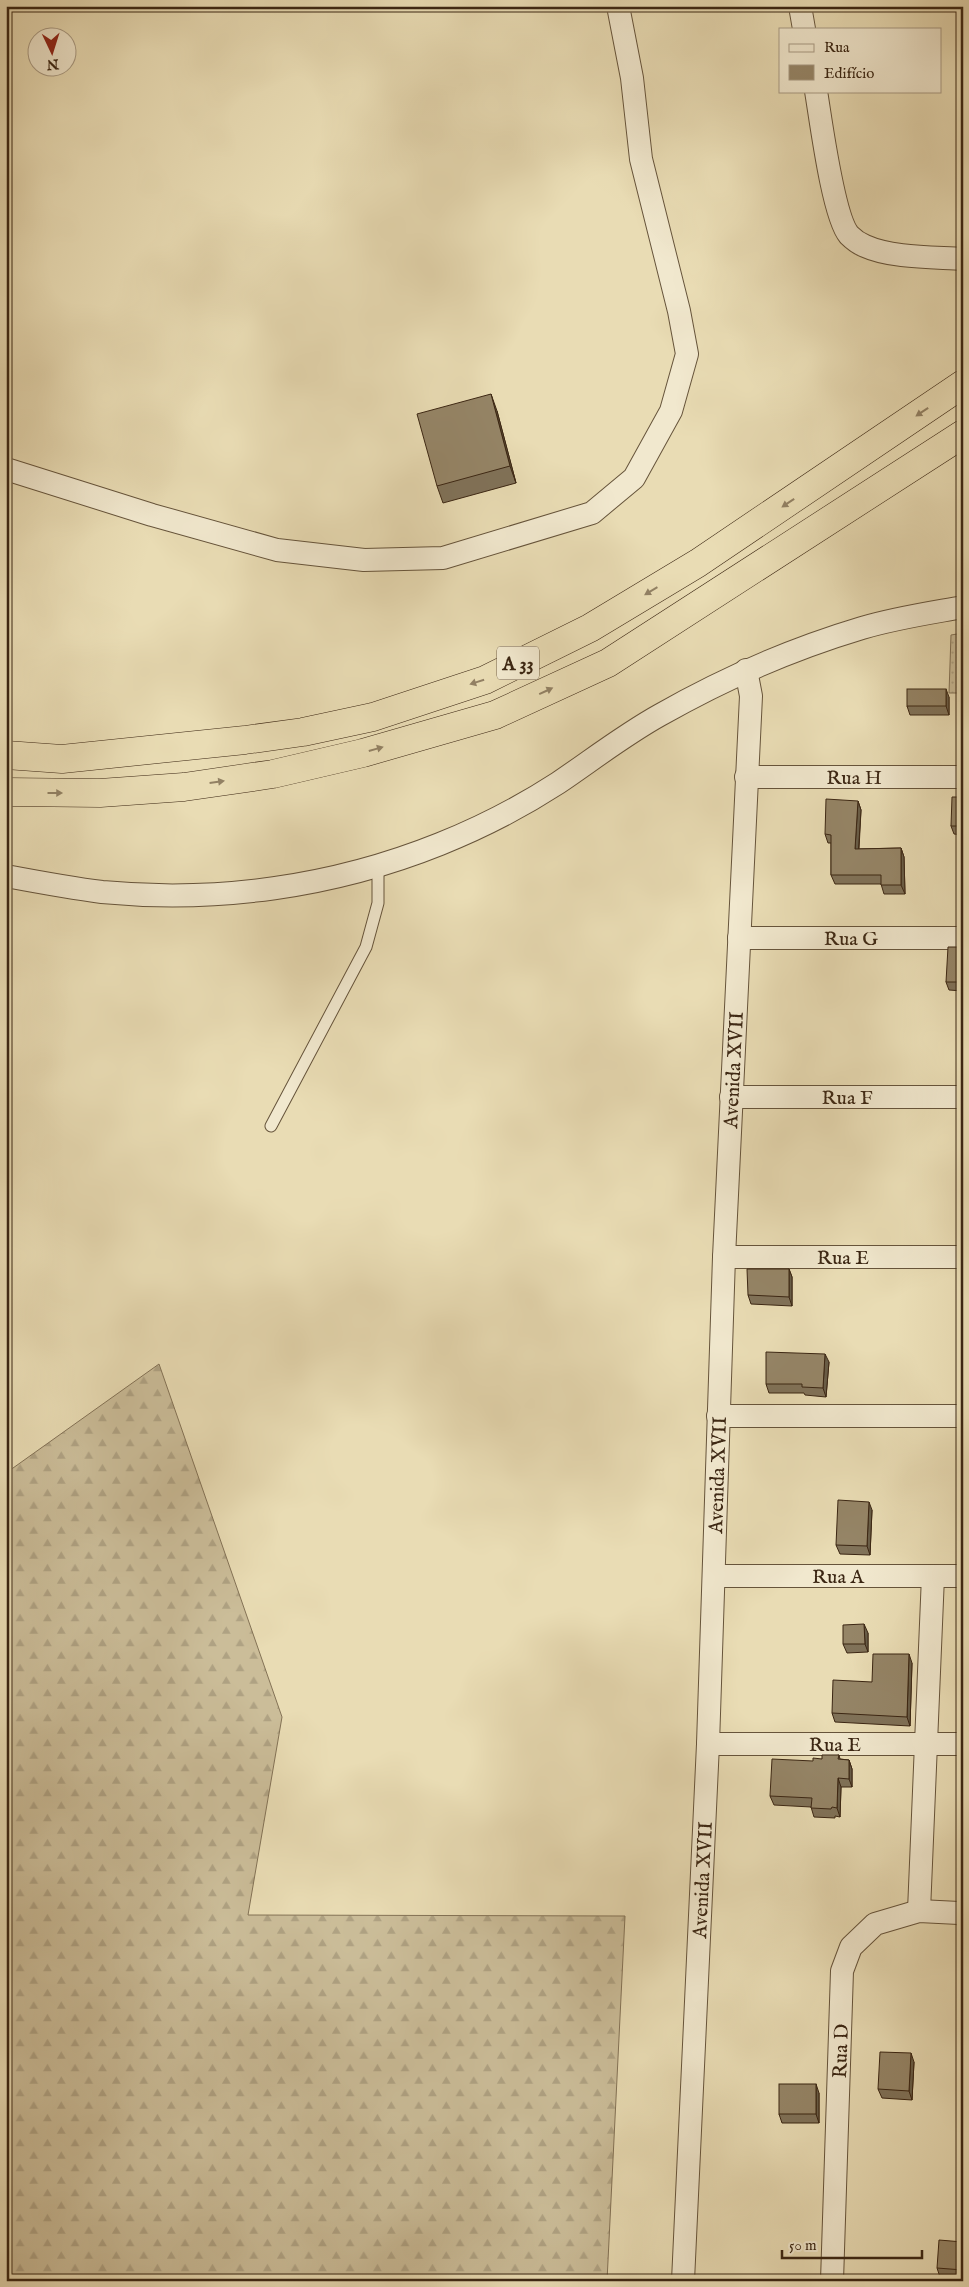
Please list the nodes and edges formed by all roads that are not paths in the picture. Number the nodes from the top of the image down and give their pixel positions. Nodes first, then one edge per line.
1 (618, 6) edge
2 (800, 6) edge
3 (804, 28) edge
4 (816, 92) edge
5 (963, 260) edge
6 (963, 384) edge
7 (963, 434) edge
8 (6, 469) edge
9 (963, 606) edge
10 (746, 670) junction
11 (6, 755) edge
12 (746, 777) junction
13 (963, 777) edge
14 (6, 792) edge
15 (378, 866) junction
16 (6, 876) edge
17 (739, 938) junction
18 (963, 938) edge
19 (732, 1097) junction
20 (963, 1097) edge
21 (271, 1126) dead end
22 (724, 1257) junction
23 (963, 1257) edge
24 (718, 1416) junction
25 (963, 1416) edge
26 (714, 1576) junction
27 (933, 1576) junction
28 (963, 1576) edge
29 (708, 1744) junction
30 (926, 1744) junction
31 (963, 1744) edge
32 (919, 1911) junction
33 (963, 1915) edge
34 (683, 2281) edge
35 (832, 2281) edge

1 - 8 street
2 - 3 street
4 - 5 street
6 -> 11 highway, A 33
14 -> 7 highway, A 33
9 - 10 street
10 - 12 street, Avenida XVII
10 - 15 street
12 - 13 street, Rua H
12 - 17 street, Avenida XVII
15 - 16 street
15 - 21 lane
17 - 18 street, Rua G
17 - 19 street, Avenida XVII
19 - 20 street, Rua F
19 - 22 street, Avenida XVII
22 - 23 street, Rua E
22 - 24 street, Avenida XVII
24 - 25 street
24 - 26 street, Avenida XVII
26 - 27 street, Rua A
26 - 29 street, Avenida XVII
27 - 28 street, Rua A
27 - 30 street
29 - 30 street, Rua E
29 - 34 street, Avenida XVII
30 - 31 street, Rua E
30 - 32 street
32 - 33 street, Rua D
32 - 35 street, Rua D

